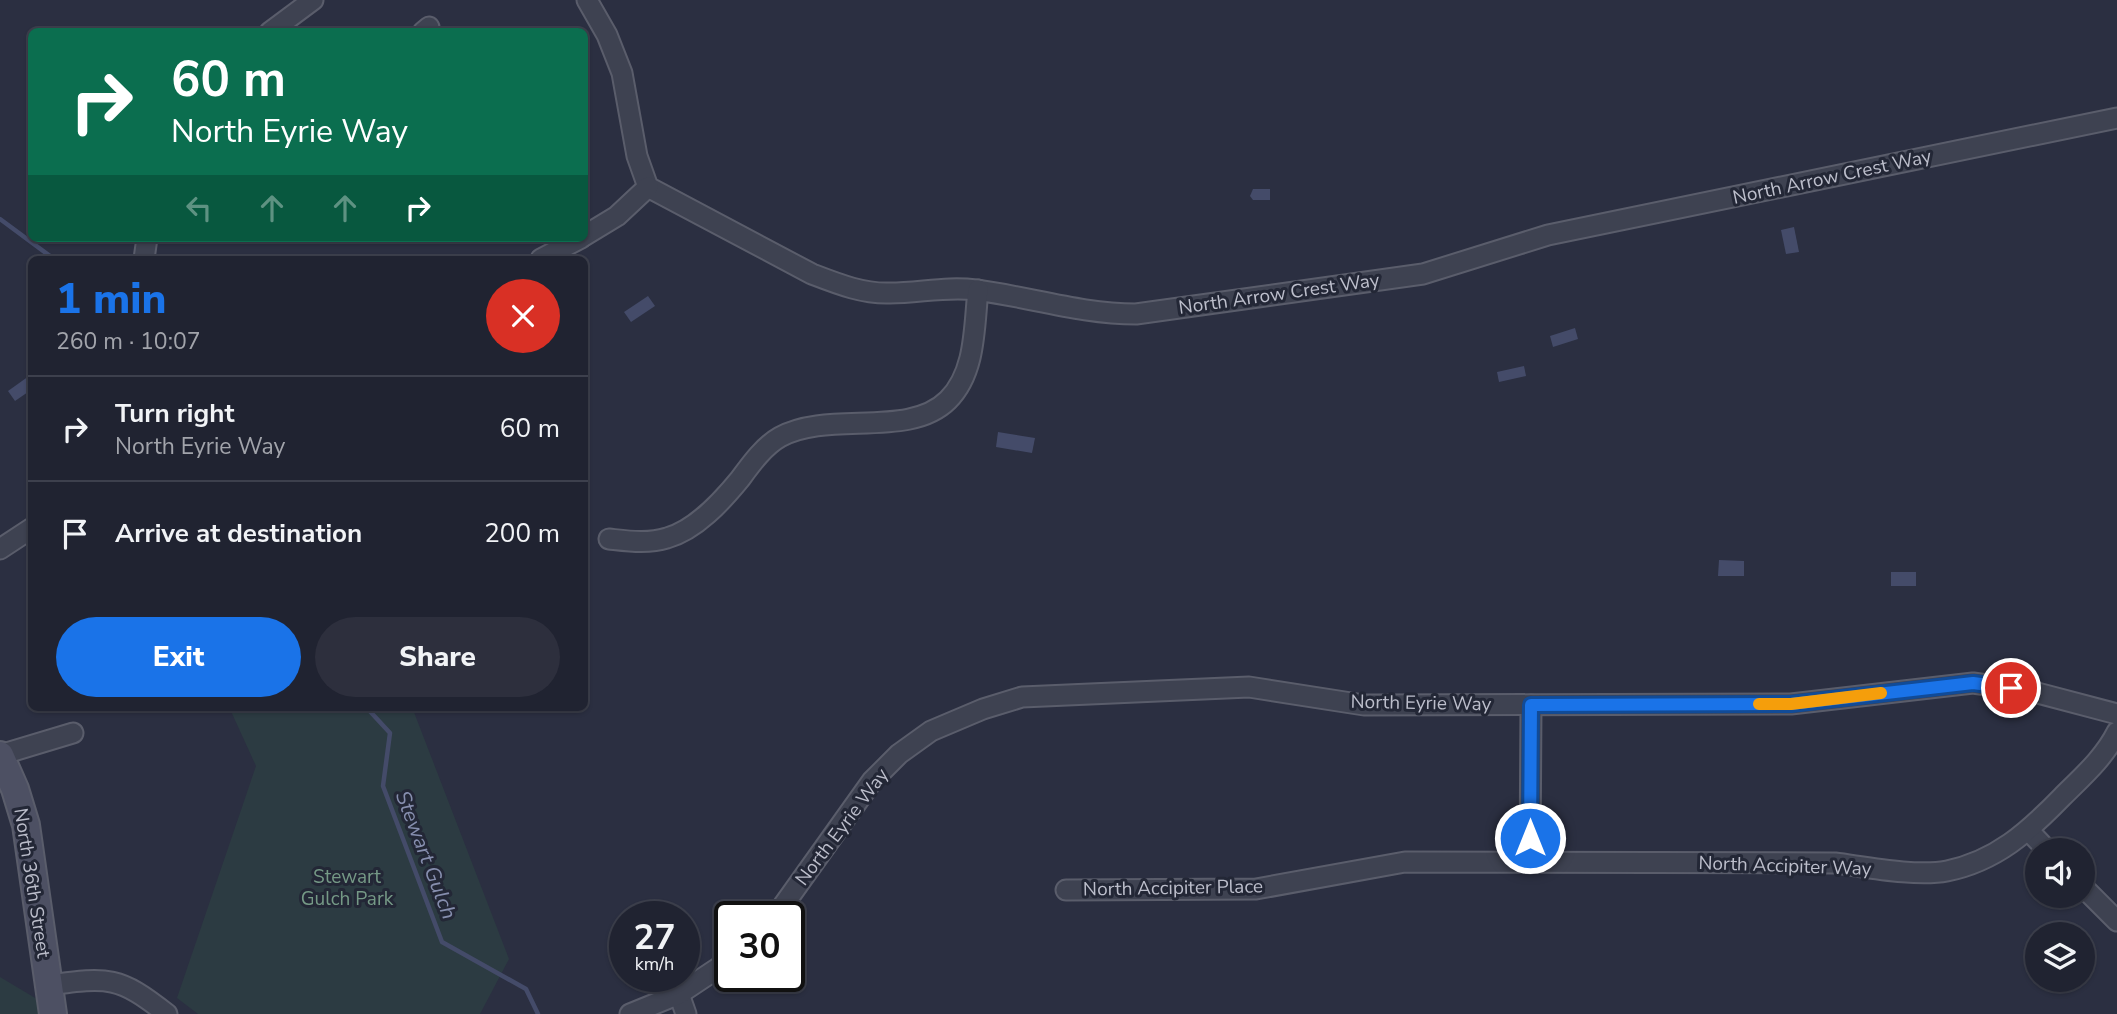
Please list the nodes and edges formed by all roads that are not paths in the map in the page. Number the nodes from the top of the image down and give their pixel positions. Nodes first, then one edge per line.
1 (313, 0) edge
2 (587, 0) edge
3 (275, 28) edge
4 (2117, 118) edge
5 (648, 187) junction
6 (588, 234) edge
7 (573, 242) edge
8 (547, 256) edge
9 (978, 290) junction
10 (28, 531) edge
11 (609, 539) dead end
12 (0, 550) edge
13 (1531, 705) junction
14 (2117, 714) edge
15 (2117, 732) edge
16 (73, 733) dead end
17 (0, 755) edge
18 (2029, 831) junction
19 (2036, 838) edge
20 (1530, 863) junction
21 (1066, 890) dead end
22 (2095, 899) edge
23 (786, 901) edge
24 (2117, 921) edge
25 (714, 971) edge
26 (49, 985) junction
27 (679, 994) junction
28 (53, 1014) edge
29 (167, 1014) edge
30 (630, 1014) edge
31 (686, 1014) edge

1 - 3 street
2 - 5 street
4 - 9 street, North Arrow Crest Way
5 - 6 street
5 - 9 street, North Arrow Crest Way
7 - 8 street
9 - 11 street
10 - 12 street
13 - 14 street, North Eyrie Way
13 - 20 street
13 - 23 street, North Eyrie Way
15 - 18 street, North Accipiter Way
16 - 17 street, North 36th Street
17 - 26 street, North 36th Street
18 - 19 street
18 - 20 street, North Accipiter Way
20 - 21 street, North Accipiter Place
22 - 24 street
25 - 27 street
26 - 28 street, North 36th Street
26 - 29 street
27 - 30 street
27 - 31 street

